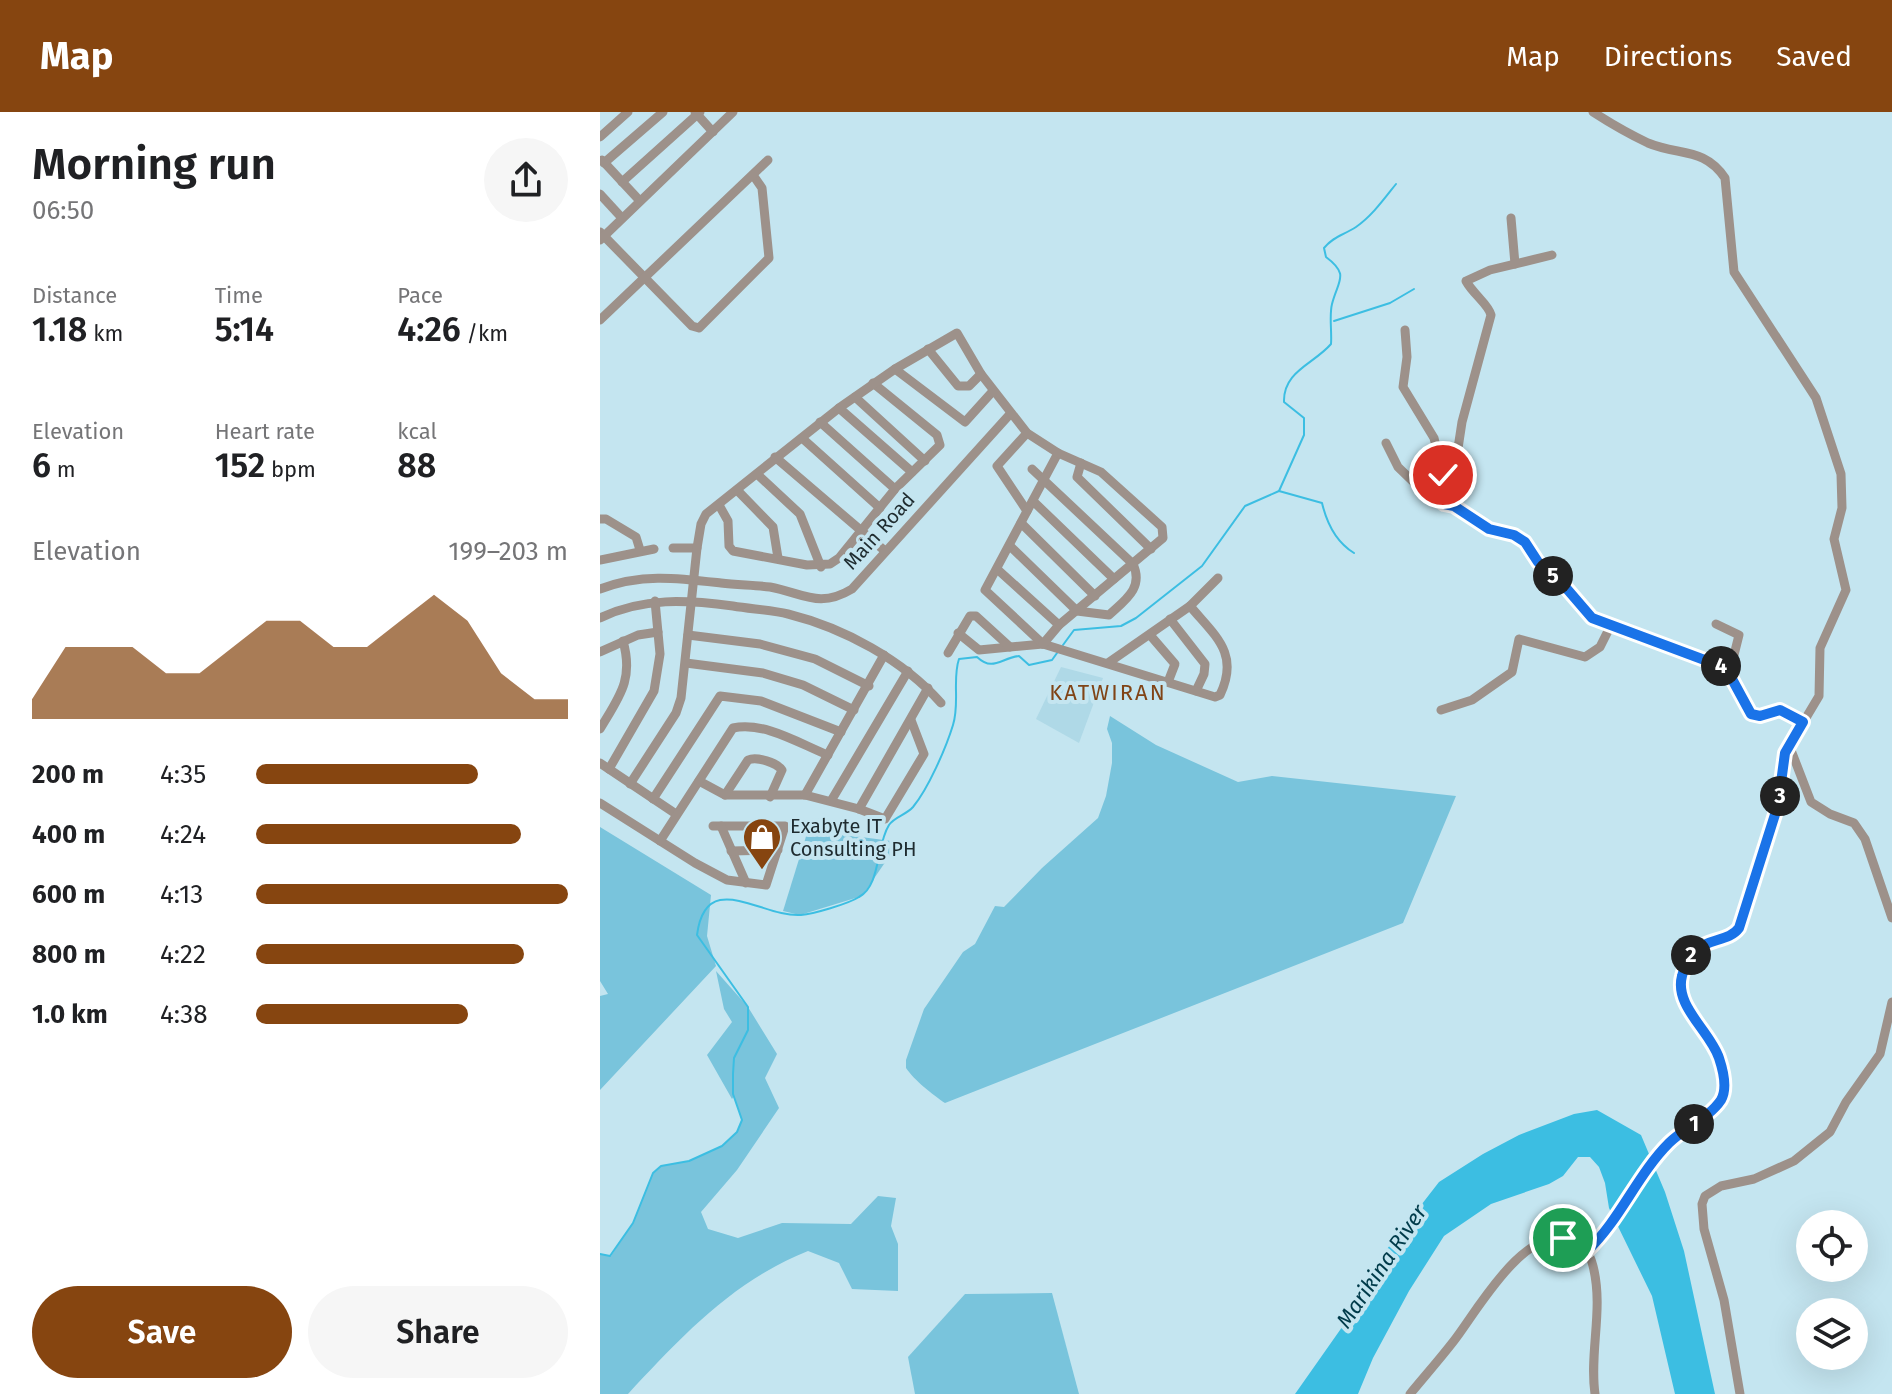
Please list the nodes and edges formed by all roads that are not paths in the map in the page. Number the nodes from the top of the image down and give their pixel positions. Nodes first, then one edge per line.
1 (628, 112) edge
2 (663, 112) edge
3 (733, 112) edge
4 (1593, 112) edge
5 (697, 113) edge
6 (713, 132) junction
7 (600, 137) edge
8 (602, 160) edge
9 (768, 160) dead end
10 (753, 175) junction
11 (622, 182) junction
12 (600, 194) edge
13 (640, 201) junction
14 (622, 218) junction
15 (1511, 218) dead end
16 (601, 236) edge
17 (1552, 255) dead end
18 (1515, 264) junction
19 (645, 278) junction
20 (600, 320) edge
21 (1405, 330) dead end
22 (928, 349) junction
23 (895, 369) junction
24 (981, 374) junction
25 (873, 383) junction
26 (993, 391) junction
27 (855, 397) junction
28 (839, 408) junction
29 (1011, 413) junction
30 (820, 422) junction
31 (1027, 433) junction
32 (802, 438) junction
33 (1386, 443) dead end
34 (1058, 453) junction
35 (775, 457) junction
36 (925, 461) junction
37 (1081, 463) junction
38 (1032, 469) dead end
39 (912, 472) junction
40 (757, 474) junction
41 (1043, 481) junction
42 (1453, 481) junction
43 (895, 489) junction
44 (737, 490) junction
45 (1033, 501) junction
46 (1444, 504) junction
47 (719, 505) junction
48 (880, 508) junction
49 (1027, 511) junction
50 (600, 519) edge
51 (1021, 523) junction
52 (861, 532) junction
53 (1010, 546) junction
54 (600, 548) edge
55 (673, 548) dead end
56 (697, 548) junction
57 (654, 549) dead end
58 (1151, 549) junction
59 (640, 550) junction
60 (885, 551) junction
61 (604, 558) edge
62 (778, 558) junction
63 (1133, 564) junction
64 (821, 567) junction
65 (997, 569) junction
66 (694, 578) junction
67 (1218, 578) dead end
68 (1114, 579) junction
69 (600, 589) edge
70 (1095, 596) junction
71 (655, 601) junction
72 (691, 601) junction
73 (1190, 606) junction
74 (1077, 611) junction
75 (600, 618) edge
76 (1170, 619) junction
77 (1716, 624) dead end
78 (1059, 625) junction
79 (1611, 625) junction
80 (658, 632) junction
81 (958, 633) junction
82 (688, 635) junction
83 (1150, 635) junction
84 (623, 641) junction
85 (1043, 644) junction
86 (1010, 647) junction
87 (600, 652) edge
88 (948, 653) dead end
89 (884, 655) junction
90 (686, 663) junction
91 (1108, 663) junction
92 (908, 671) junction
93 (1730, 671) junction
94 (1168, 682) junction
95 (869, 686) junction
96 (928, 688) junction
97 (1196, 691) junction
98 (941, 703) dead end
99 (854, 710) junction
100 (1441, 710) dead end
101 (911, 720) junction
102 (1803, 722) junction
103 (600, 729) edge
104 (841, 732) junction
105 (1789, 745) junction
106 (828, 755) junction
107 (604, 766) edge
108 (699, 781) junction
109 (630, 784) junction
110 (725, 795) junction
111 (805, 795) junction
112 (770, 797) junction
113 (653, 799) junction
114 (831, 801) junction
115 (600, 803) edge
116 (859, 809) junction
117 (676, 814) junction
118 (660, 841) junction
119 (778, 850) junction
120 (731, 851) junction
121 (746, 883) junction
122 (1892, 918) edge
123 (1892, 1002) edge
124 (1587, 1251) junction
125 (1410, 1394) edge
126 (1595, 1394) edge
127 (1740, 1394) edge

1 - 7 street
2 - 8 street
3 - 6 street
4 - 102 street
5 - 6 street
5 - 11 street
6 - 13 street
8 - 11 street
9 - 10 street
10 - 19 street
10 - 19 street
11 - 13 street
12 - 14 street
13 - 14 street
14 - 16 street
15 - 18 street
16 - 19 street
17 - 18 street
18 - 42 street
19 - 20 street
21 - 42 street
22 - 23 street
22 - 24 street
22 - 24 street
23 - 25 street
23 - 26 street
24 - 26 street
25 - 27 street
25 - 36 street
26 - 29 street
27 - 28 street
27 - 36 street
28 - 30 street
28 - 39 street
29 - 31 street
29 - 60 street, Main Road
30 - 32 street
30 - 43 street
31 - 34 street
31 - 49 street
32 - 35 street
32 - 48 street
33 - 46 street
34 - 37 street
34 - 41 street
35 - 40 street
35 - 52 street
36 - 39 street
37 - 58 street
37 - 58 street
38 - 41 street
39 - 43 street
40 - 44 street
40 - 64 street
41 - 45 street
41 - 63 street
42 - 46 street
43 - 48 street
44 - 47 street
44 - 62 street
45 - 49 street
45 - 68 street
46 - 79 street
47 - 56 street
47 - 62 street
48 - 52 street
49 - 51 street
50 - 59 street
51 - 53 street
51 - 70 street
52 - 60 street
52 - 64 street
53 - 65 street
53 - 74 street
54 - 61 street
55 - 56 street
56 - 66 street
57 - 59 street
58 - 63 street
59 - 61 street
60 - 66 street, Main Road
62 - 64 street
63 - 68 street
63 - 74 street
65 - 78 street
65 - 85 street
66 - 69 street, Main Road
66 - 72 street
67 - 73 street
68 - 70 street
70 - 74 street
71 - 72 street
71 - 75 street
71 - 80 street
72 - 82 street
72 - 89 street
73 - 76 street
73 - 97 street
74 - 78 street
76 - 83 street
76 - 97 street
77 - 93 street
78 - 85 street
79 - 93 street
79 - 100 street
80 - 84 street
80 - 107 street
81 - 86 street
81 - 86 street
81 - 88 street
82 - 90 street
82 - 95 street
83 - 91 street
83 - 94 street
84 - 87 street
84 - 103 street
85 - 86 street
85 - 91 street
89 - 92 street
89 - 95 street
90 - 99 street
90 - 109 street
91 - 94 street
92 - 96 street
92 - 114 street
93 - 102 street
94 - 97 street
95 - 99 street
96 - 98 street
96 - 101 street
99 - 104 street
101 - 116 street
101 - 116 street
102 - 105 street
104 - 106 street
104 - 113 street
105 - 122 street
105 - 124 street
106 - 108 street
106 - 111 street
107 - 109 street
108 - 110 street
108 - 117 street
109 - 113 street
110 - 112 street
110 - 112 street
111 - 112 street
111 - 114 street
113 - 117 street
114 - 116 street
115 - 118 street
117 - 118 street
118 - 121 street
119 - 120 street
119 - 120 street
119 - 121 street
120 - 121 street
123 - 127 street
124 - 125 street
124 - 126 street

